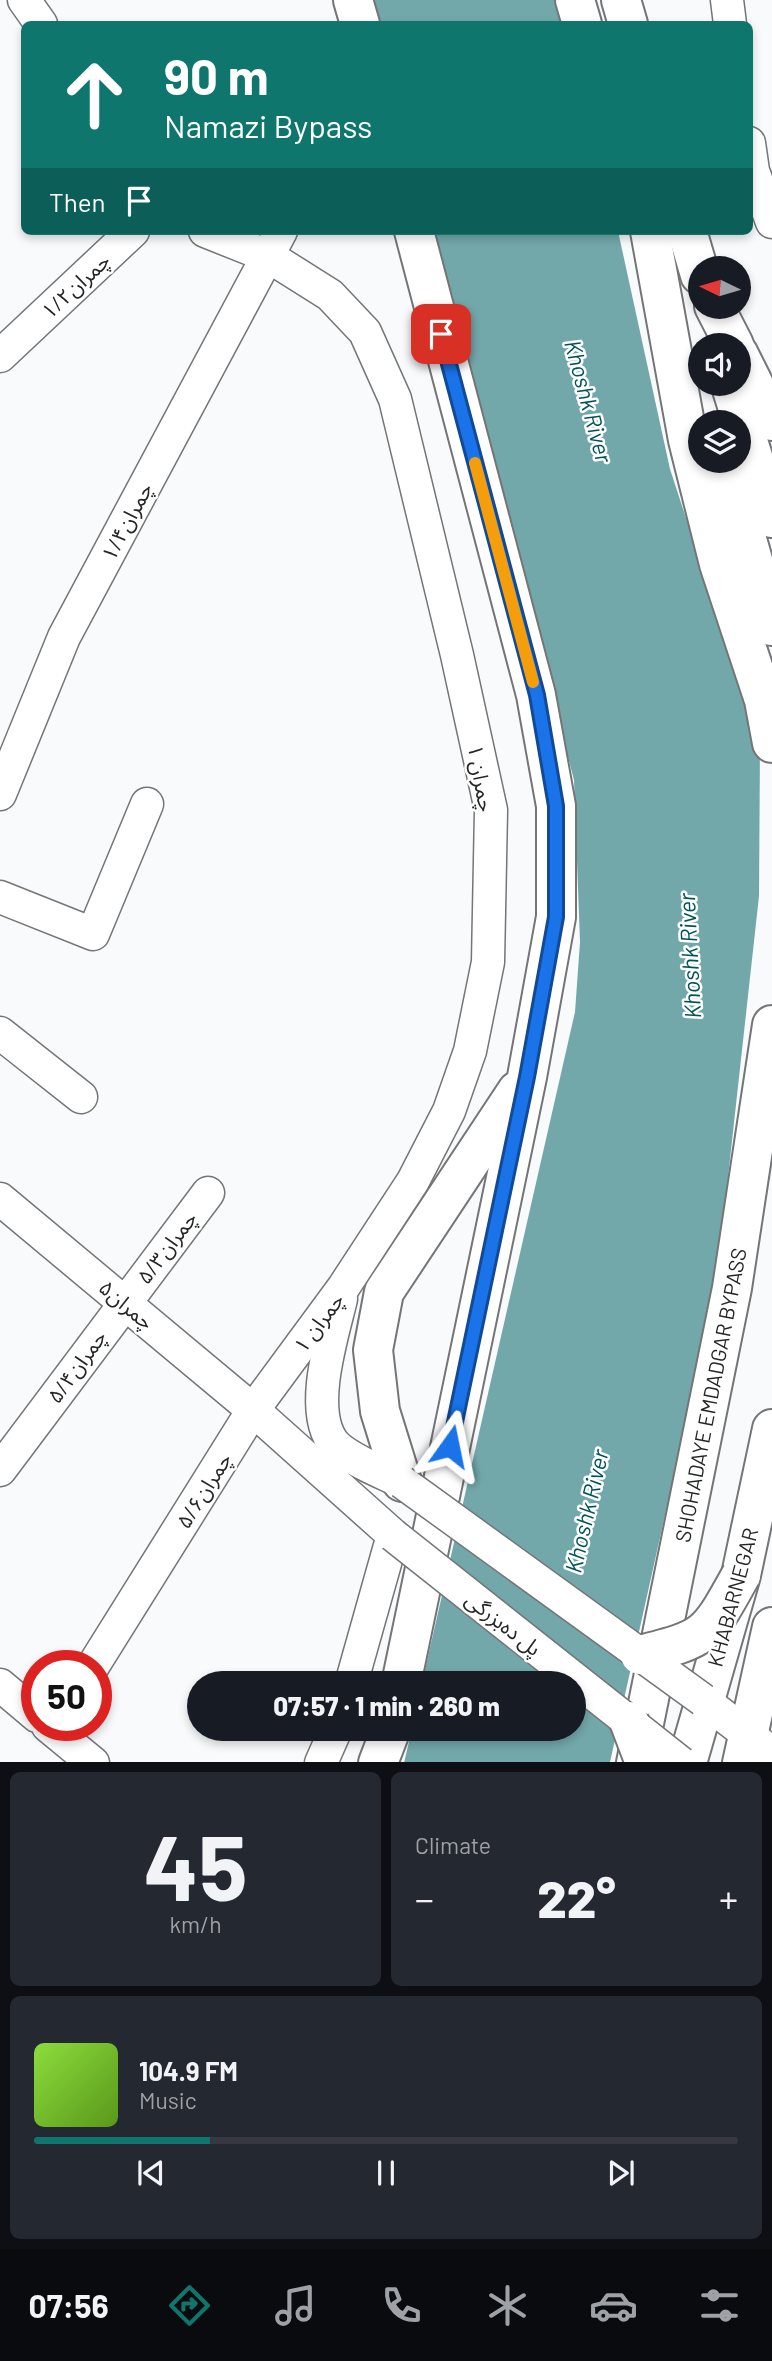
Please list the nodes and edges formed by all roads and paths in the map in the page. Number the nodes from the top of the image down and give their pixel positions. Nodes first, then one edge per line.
1 (24, 0) edge
2 (353, 0) edge
3 (575, 0) edge
4 (621, 0) edge
5 (727, 0) edge
6 (39, 21) edge
7 (359, 21) edge
8 (581, 21) edge
9 (627, 21) edge
10 (730, 21) edge
11 (753, 171) edge
12 (772, 222) edge
13 (129, 235) edge
14 (228, 235) edge
15 (415, 235) edge
16 (651, 235) edge
17 (651, 235) edge
18 (688, 235) edge
19 (275, 243) edge
20 (694, 256) edge
21 (688, 346) edge
22 (9, 347) edge
23 (751, 378) edge
24 (734, 396) edge
25 (772, 421) edge
26 (728, 473) edge
27 (772, 518) edge
28 (772, 626) edge
29 (772, 743) edge
30 (0, 794) edge
31 (147, 804) dead end
32 (0, 897) edge
33 (772, 1025) edge
34 (0, 1033) edge
35 (527, 1077) junction
36 (81, 1097) dead end
37 (208, 1192) dead end
38 (0, 1199) edge
39 (343, 1288) junction
40 (124, 1301) junction
41 (253, 1410) junction
42 (772, 1430) edge
43 (0, 1470) edge
44 (402, 1482) junction
45 (393, 1535) junction
46 (741, 1575) junction
47 (771, 1636) edge
48 (103, 1650) edge
49 (640, 1655) junction
50 (355, 1671) edge
51 (404, 1671) edge
52 (0, 1685) edge
53 (703, 1700) junction
54 (21, 1702) edge
55 (629, 1721) junction
56 (69, 1741) edge
57 (331, 1741) edge
58 (386, 1741) edge
59 (754, 1751) edge
60 (93, 1762) edge
61 (321, 1762) edge
62 (378, 1762) edge
63 (636, 1762) edge
64 (645, 1762) edge
65 (681, 1762) edge
66 (687, 1762) edge

1 - 6 street
2 - 7 main road
3 - 8 main road
4 - 9 main road
5 - 10 street
11 - 12 street
13 - 22 street, چمران۱/۲
14 - 19 street, چمران ۱
15 - 35 main road
16 - 21 main road
17 - 29 main road
18 - 20 main road
19 - 30 street, چمران۱/۴
19 - 39 street, چمران ۱
23 - 25 main road
24 - 27 main road
26 - 28 main road
31 - 32 street
33 - 63 main road, SHOHADAYE EMDADGAR BYPASS
34 - 36 street
35 - 44 main road
35 - 51 main road
37 - 40 street, چمران۵/۳
38 - 40 street, چمران۵
39 - 41 street, چمران ۱
39 - 44 street
40 - 41 street, چمران۵
40 - 43 street, چمران۵/۴
41 - 45 street, چمران۵
41 - 48 street, چمران۵/۶
42 - 46 main road, KHABARNEGAR
44 - 49 street, bridge
45 - 50 street
45 - 55 street, پل ده‌بزرگی, bridge
46 - 49 main road, bridge
46 - 53 main road, KHABARNEGAR
47 - 59 main road
49 - 53 street, bridge
52 - 54 street
53 - 59 street
53 - 66 main road, KHABARNEGAR
55 - 64 main road, bridge
55 - 65 street, پل ده‌بزرگی, bridge
56 - 60 street
57 - 61 street
58 - 62 main road

